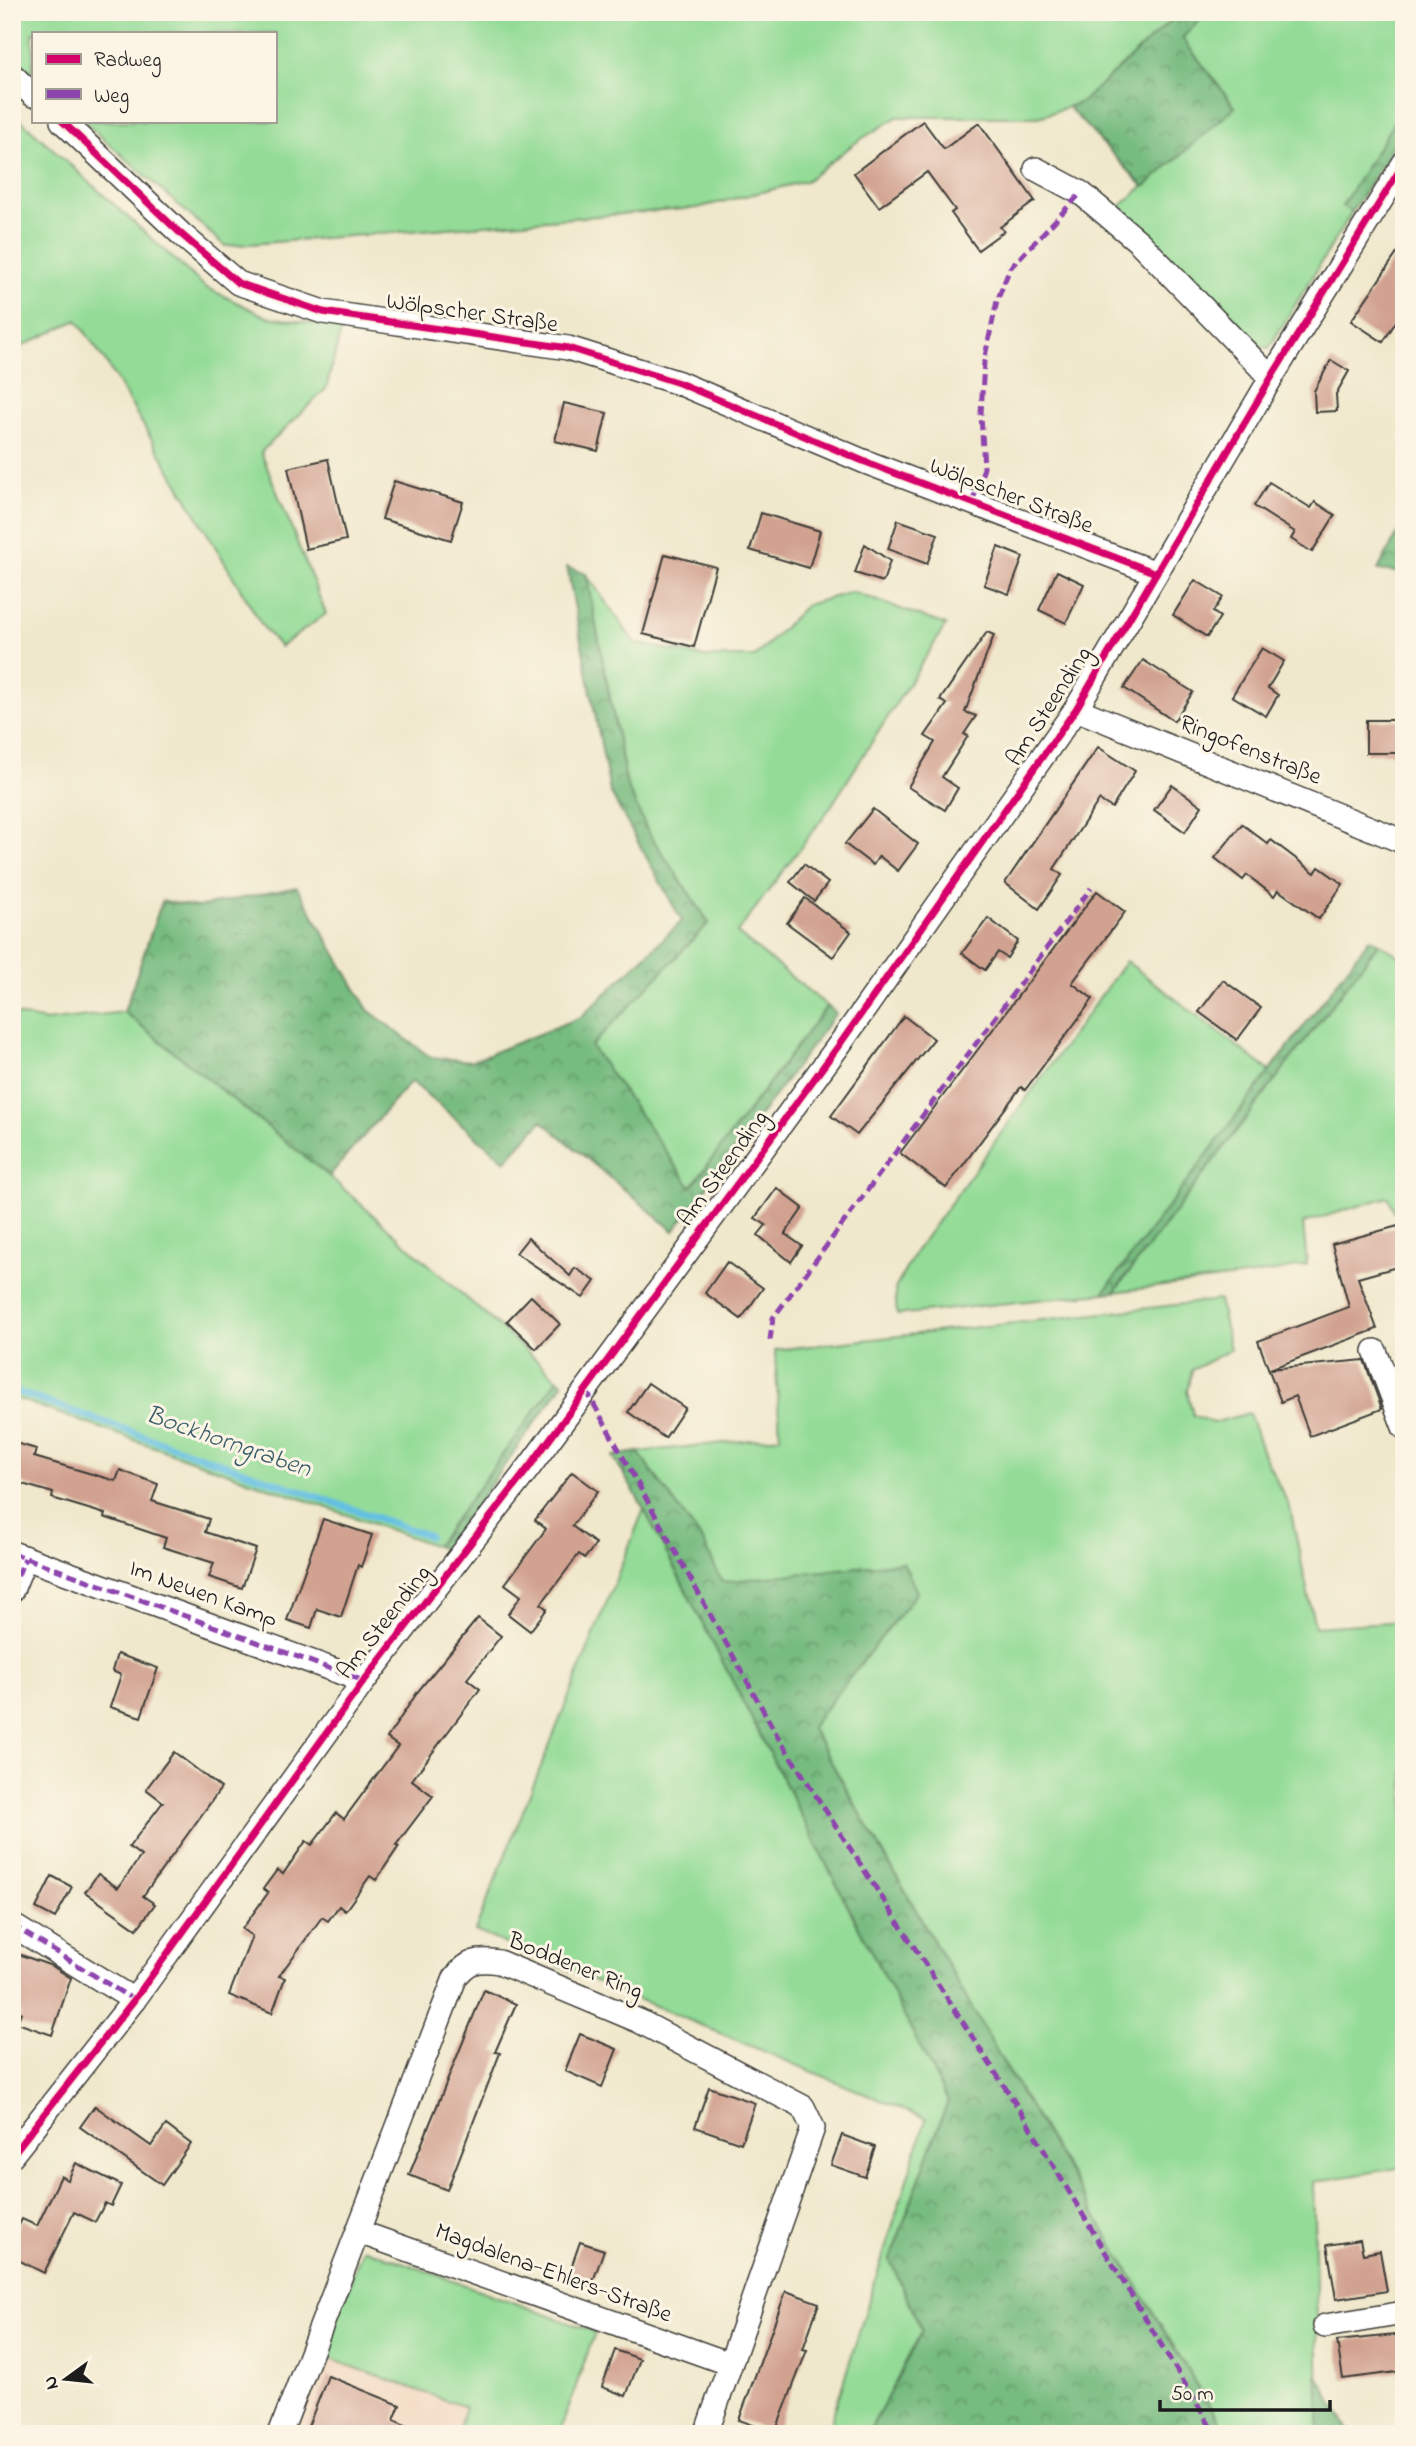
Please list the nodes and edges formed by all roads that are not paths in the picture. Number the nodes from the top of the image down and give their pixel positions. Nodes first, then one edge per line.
1 (12, 75) edge
2 (32, 93) edge
3 (63, 122) edge
4 (1404, 163) edge
5 (1035, 169) dead end
6 (1271, 378) junction
7 (1156, 573) junction
8 (1076, 709) junction
9 (1404, 842) edge
10 (1375, 1351) dead end
11 (1404, 1427) edge
12 (19, 1556) edge
13 (12, 1590) edge
14 (364, 1681) junction
15 (12, 1925) edge
16 (134, 2000) junction
17 (12, 2155) edge
18 (359, 2232) junction
19 (1404, 2313) edge
20 (1325, 2326) dead end
21 (730, 2364) junction
22 (281, 2434) edge
23 (706, 2434) edge

1 - 2 street
3 - 7 street, Wölpscher Straße
4 - 6 street, Am Steending
5 - 6 street
6 - 7 street, Am Steending
7 - 8 street, Am Steending
8 - 9 street, Ringofenstraße
8 - 14 street, Am Steending
10 - 11 street
12 - 13 street, Im Neuen Kamp
12 - 14 street, Im Neuen Kamp
14 - 16 street, Am Steending
15 - 16 street
16 - 17 street, Am Steending
18 - 21 street, Magdalena-Ehlers-Straße
18 - 21 street, Boddener Ring
18 - 22 street, Boddener Ring
19 - 20 street
21 - 23 street, Boddener Ring

